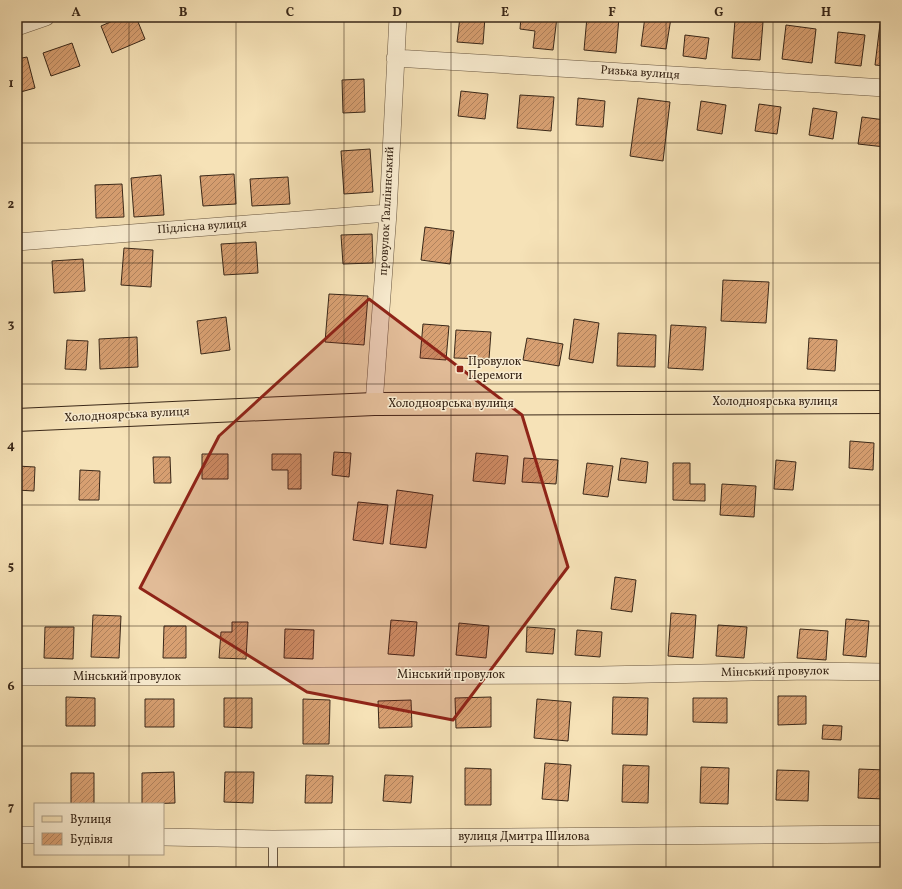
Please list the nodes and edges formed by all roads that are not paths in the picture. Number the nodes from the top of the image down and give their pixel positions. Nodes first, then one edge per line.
1 (46, 17) edge
2 (398, 17) edge
3 (17, 27) edge
4 (396, 58) junction
5 (885, 88) edge
6 (388, 213) junction
7 (17, 242) edge
8 (885, 402) edge
9 (374, 404) junction
10 (17, 420) edge
11 (885, 672) edge
12 (17, 677) edge
13 (885, 834) edge
14 (17, 835) edge
15 (34, 835) edge
16 (164, 837) edge
17 (273, 839) junction
18 (273, 872) edge

1 - 3 street
2 - 4 street, провулок Талліннський
4 - 5 street, Ризька вулиця
4 - 6 street, провулок Талліннський
6 - 7 street, Підлісна вулиця
6 - 9 street, провулок Талліннський
8 - 9 main road, Холодноярська вулиця
9 - 10 main road, Холодноярська вулиця
11 - 12 street, Мінський провулок
13 - 17 street, вулиця Дмитра Шилова
14 - 15 street
16 - 17 street, вулиця Дмитра Шилова
17 - 18 lane

